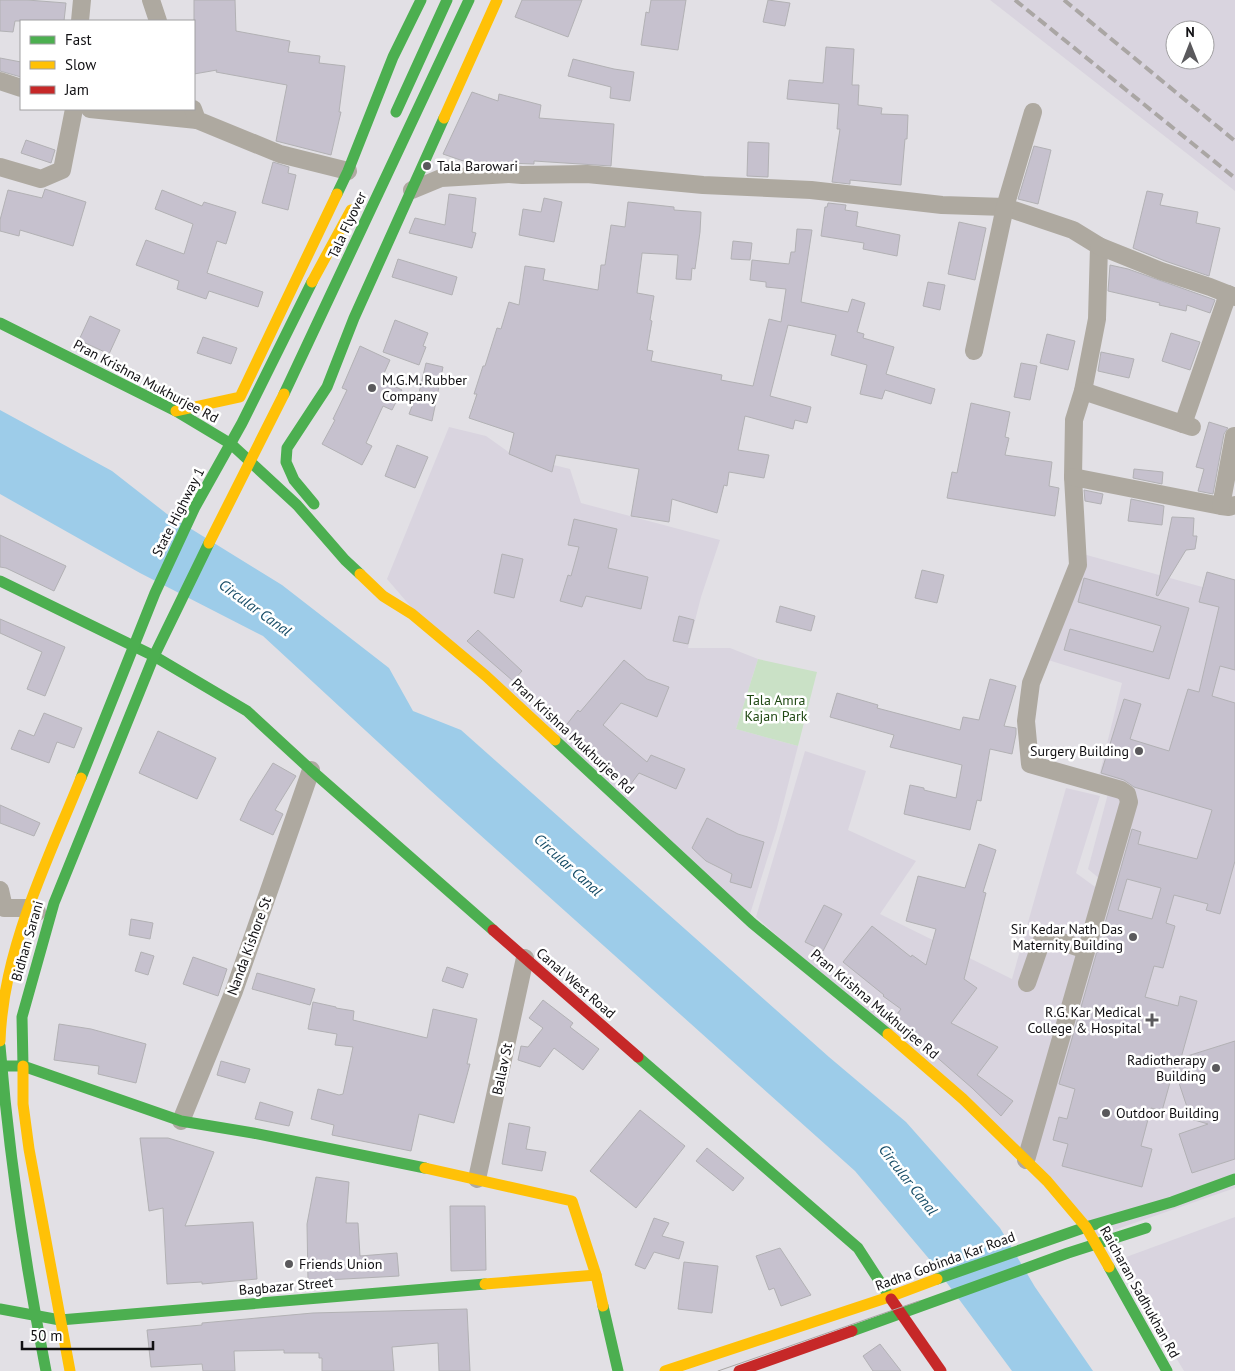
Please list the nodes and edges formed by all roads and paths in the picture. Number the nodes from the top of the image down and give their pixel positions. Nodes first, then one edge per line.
1 (82, 0) edge
2 (152, 0) edge
3 (421, 0) edge
4 (447, 0) edge
5 (470, 0) edge
6 (497, 0) edge
7 (80, 20) edge
8 (158, 20) edge
9 (0, 81) edge
10 (20, 88) edge
11 (74, 110) edge
12 (108, 110) edge
13 (1034, 112) dead end
14 (195, 115) edge
15 (390, 125) dead end
16 (0, 167) edge
17 (348, 171) junction
18 (412, 190) junction
19 (355, 201) dead end
20 (1005, 207) junction
21 (1099, 246) junction
22 (1231, 296) edge
23 (0, 322) edge
24 (974, 351) dead end
25 (1083, 392) junction
26 (176, 411) junction
27 (1234, 436) edge
28 (230, 444) junction
29 (250, 461) junction
30 (1073, 478) junction
31 (1228, 505) edge
32 (319, 510) dead end
33 (337, 532) dead end
34 (345, 560) junction
35 (0, 581) edge
36 (155, 593) joint
37 (133, 647) junction
38 (154, 656) junction
39 (311, 770) junction
40 (0, 890) edge
41 (2, 907) edge
42 (28, 908) junction
43 (49, 916) junction
44 (1086, 950) junction
45 (525, 958) junction
46 (1027, 982) dead end
47 (0, 1041) edge
48 (0, 1046) edge
49 (2, 1066) junction
50 (23, 1066) junction
51 (2, 1104) edge
52 (23, 1104) junction
53 (181, 1121) junction
54 (1026, 1160) junction
55 (477, 1179) junction
56 (1235, 1180) edge
57 (8, 1194) edge
58 (1161, 1223) dead end
59 (1086, 1227) junction
60 (1096, 1245) junction
61 (596, 1275) junction
62 (889, 1297) junction
63 (0, 1310) edge
64 (34, 1314) junction
65 (900, 1314) junction
66 (60, 1320) junction
67 (46, 1371) edge
68 (70, 1371) edge
69 (618, 1371) edge
70 (665, 1371) edge
71 (739, 1371) edge
72 (941, 1371) edge
73 (1167, 1371) edge

1 - 7 street
2 - 8 street
3 - 17 main road
4 - 15 main road
5 - 29 main road, Tala Flyover
6 - 18 main road
9 - 10 street
11 - 16 street
12 - 14 street
13 - 20 street
14 - 17 street
17 - 26 main road
18 - 20 street
18 - 32 main road
19 - 28 main road, Tala Flyover
20 - 21 street
20 - 24 street
21 - 22 street
21 - 25 street
22 - 25 street
23 - 26 main road, Pran Krishna Mukhurjee Rd
25 - 30 street
26 - 28 main road, Pran Krishna Mukhurjee Rd
27 - 31 street
28 - 29 main road, Pran Krishna Mukhurjee Rd
28 - 36 main road, State Highway 1
29 - 34 main road, Pran Krishna Mukhurjee Rd
29 - 38 main road, Bidhan Sarani
30 - 31 street
30 - 44 street
33 - 34 main road
34 - 54 main road, Pran Krishna Mukhurjee Rd
35 - 37 main road, Canal West Road
36 - 37 main road, Bidhan Sarani
37 - 38 main road, Canal West Road
37 - 42 main road, Bidhan Sarani
38 - 39 main road, Canal West Road
38 - 43 main road, Bidhan Sarani
39 - 45 main road, Canal West Road
39 - 53 street, Nanda Kishore St
40 - 41 street
41 - 42 street
42 - 43 street
42 - 47 main road, Bidhan Sarani
43 - 50 main road, Bidhan Sarani
44 - 46 street
44 - 54 street
45 - 55 street, Ballav St
45 - 62 main road, Canal West Road
48 - 49 main road
49 - 50 main road
49 - 51 main road
50 - 52 main road, Bidhan Sarani
50 - 53 main road
51 - 52 street
51 - 57 main road
52 - 66 main road, Bidhan Sarani
53 - 55 main road
54 - 59 main road, Pran Krishna Mukhurjee Rd
55 - 61 main road
56 - 59 main road, Radha Gobinda Kar Road
57 - 64 main road
58 - 60 main road
59 - 60 main road, Raicharan Sadhukhan Rd
59 - 62 main road, Radha Gobinda Kar Road
60 - 65 main road
60 - 73 main road, Raicharan Sadhukhan Rd
61 - 66 main road, Bagbazar Street
61 - 69 main road
62 - 65 main road, Canal West Road
62 - 70 main road, Radha Gobinda Kar Road
63 - 64 main road, Bagbazar Street
64 - 66 main road, Bagbazar Street
64 - 67 main road
65 - 71 main road
65 - 72 main road, Canal West Road
66 - 68 main road, Bidhan Sarani

